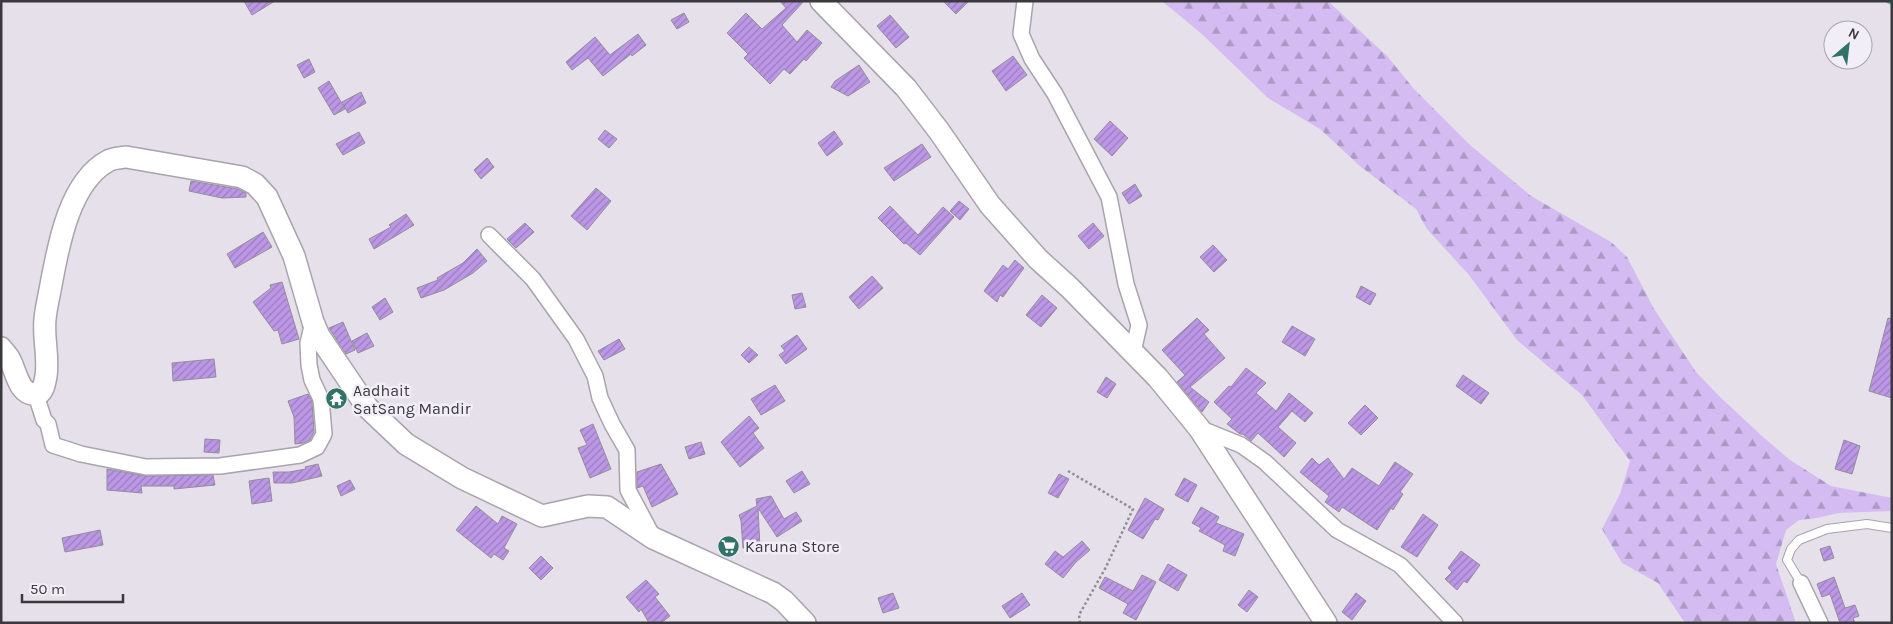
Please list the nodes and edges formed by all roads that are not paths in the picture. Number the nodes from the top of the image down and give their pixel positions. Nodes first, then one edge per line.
1 (821, 1) edge
2 (1025, 1) edge
3 (488, 235) dead end
4 (313, 322) junction
5 (1, 348) edge
6 (1133, 352) junction
7 (36, 394) junction
8 (1199, 428) junction
9 (1892, 528) edge
10 (653, 538) junction
11 (1801, 583) joint
12 (805, 623) edge
13 (1326, 623) edge
14 (1455, 623) edge
15 (1820, 623) edge

1 - 6 street
2 - 6 street
3 - 10 street
4 - 7 street
4 - 7 street
4 - 10 street
5 - 7 street
6 - 8 street
8 - 13 street
8 - 14 street
9 - 11 lane
10 - 12 street
11 - 15 street

